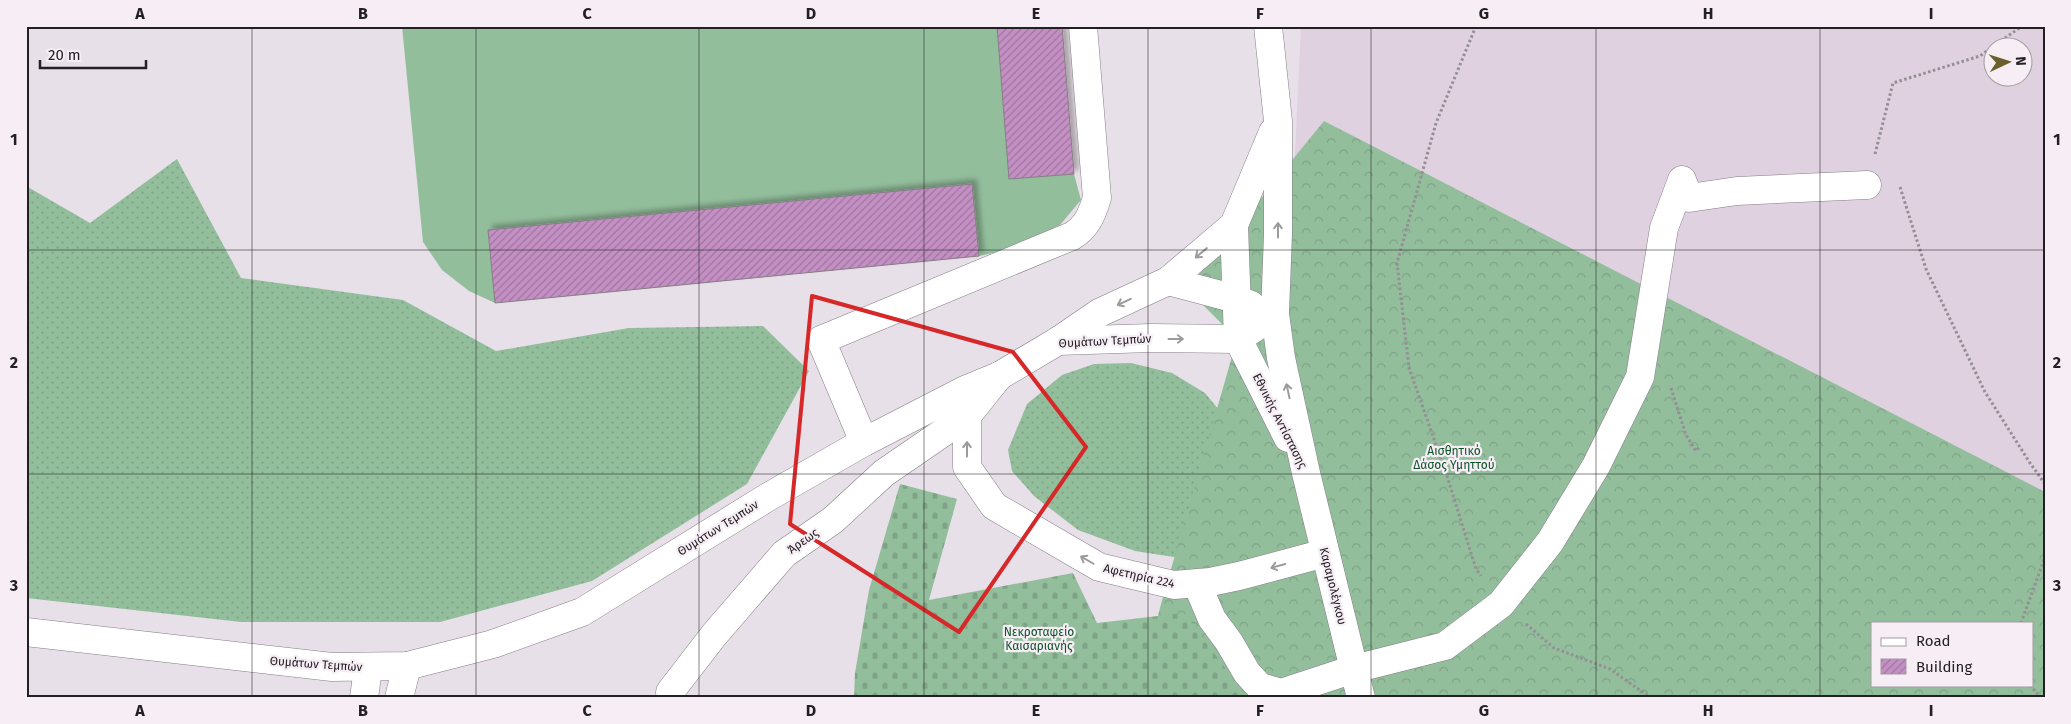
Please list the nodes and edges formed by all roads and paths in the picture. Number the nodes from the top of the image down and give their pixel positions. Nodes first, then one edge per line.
1 (1083, 26) edge
2 (1268, 26) edge
3 (1476, 26) edge
4 (2022, 26) edge
5 (1278, 121) junction
6 (1867, 185) junction
7 (1234, 225) junction
8 (1168, 281) junction
9 (1236, 299) junction
10 (1276, 314) junction
11 (1238, 339) junction
12 (1058, 341) junction
13 (999, 376) junction
14 (1669, 380) dead end
15 (967, 416) junction
16 (864, 442) junction
17 (1699, 447) dead end
18 (1306, 473) junction
19 (2045, 484) edge
20 (1325, 552) junction
21 (2045, 557) edge
22 (1197, 584) junction
23 (1501, 604) junction
24 (2021, 622) edge
25 (26, 632) edge
26 (407, 666) junction
27 (368, 668) junction
28 (1354, 669) junction
29 (2031, 686) edge
30 (1312, 691) edge
31 (364, 698) edge
32 (399, 698) edge
33 (671, 698) edge
34 (1361, 698) edge
35 (1651, 698) edge
36 (2041, 698) edge

1 - 16 main road
2 - 5 main road, Εθνικής Αντίστασης
3 - 23 path
4 - 6 path
5 - 7 main road, Εθνικής Αντίστασης
10 -> 5 main road, Εθνικής Αντίστασης
6 - 19 path
6 - 23 main road
7 -> 8 main road
7 - 9 main road, Εθνικής Αντίστασης
8 - 9 main road
8 -> 12 main road
9 - 10 main road
9 - 11 main road, Εθνικής Αντίστασης
10 - 11 main road
18 -> 10 main road, Εθνικής Αντίστασης
12 -> 11 main road, Θυμάτων Τεμπών
11 - 18 main road, Εθνικής Αντίστασης
12 - 13 main road, Θυμάτων Τεμπών
13 - 15 main road, Άρεως
13 - 16 main road, Θυμάτων Τεμπών
14 - 17 path
22 -> 15 main road, Αφετηρία 224
15 - 33 main road, Άρεως
16 - 26 main road, Θυμάτων Τεμπών
18 - 20 main road, Καραμολέγκου
20 -> 22 main road, Αφετηρία 224
20 - 28 main road, Καραμολέγκου
21 - 24 path
22 - 30 main road
23 - 28 main road
23 - 35 path
25 - 27 main road, Θυμάτων Τεμπών
26 - 27 main road, Θυμάτων Τεμπών
26 - 32 main road
27 - 31 main road
28 - 30 main road
28 - 34 main road, Καραμολέγκου
29 - 36 path

